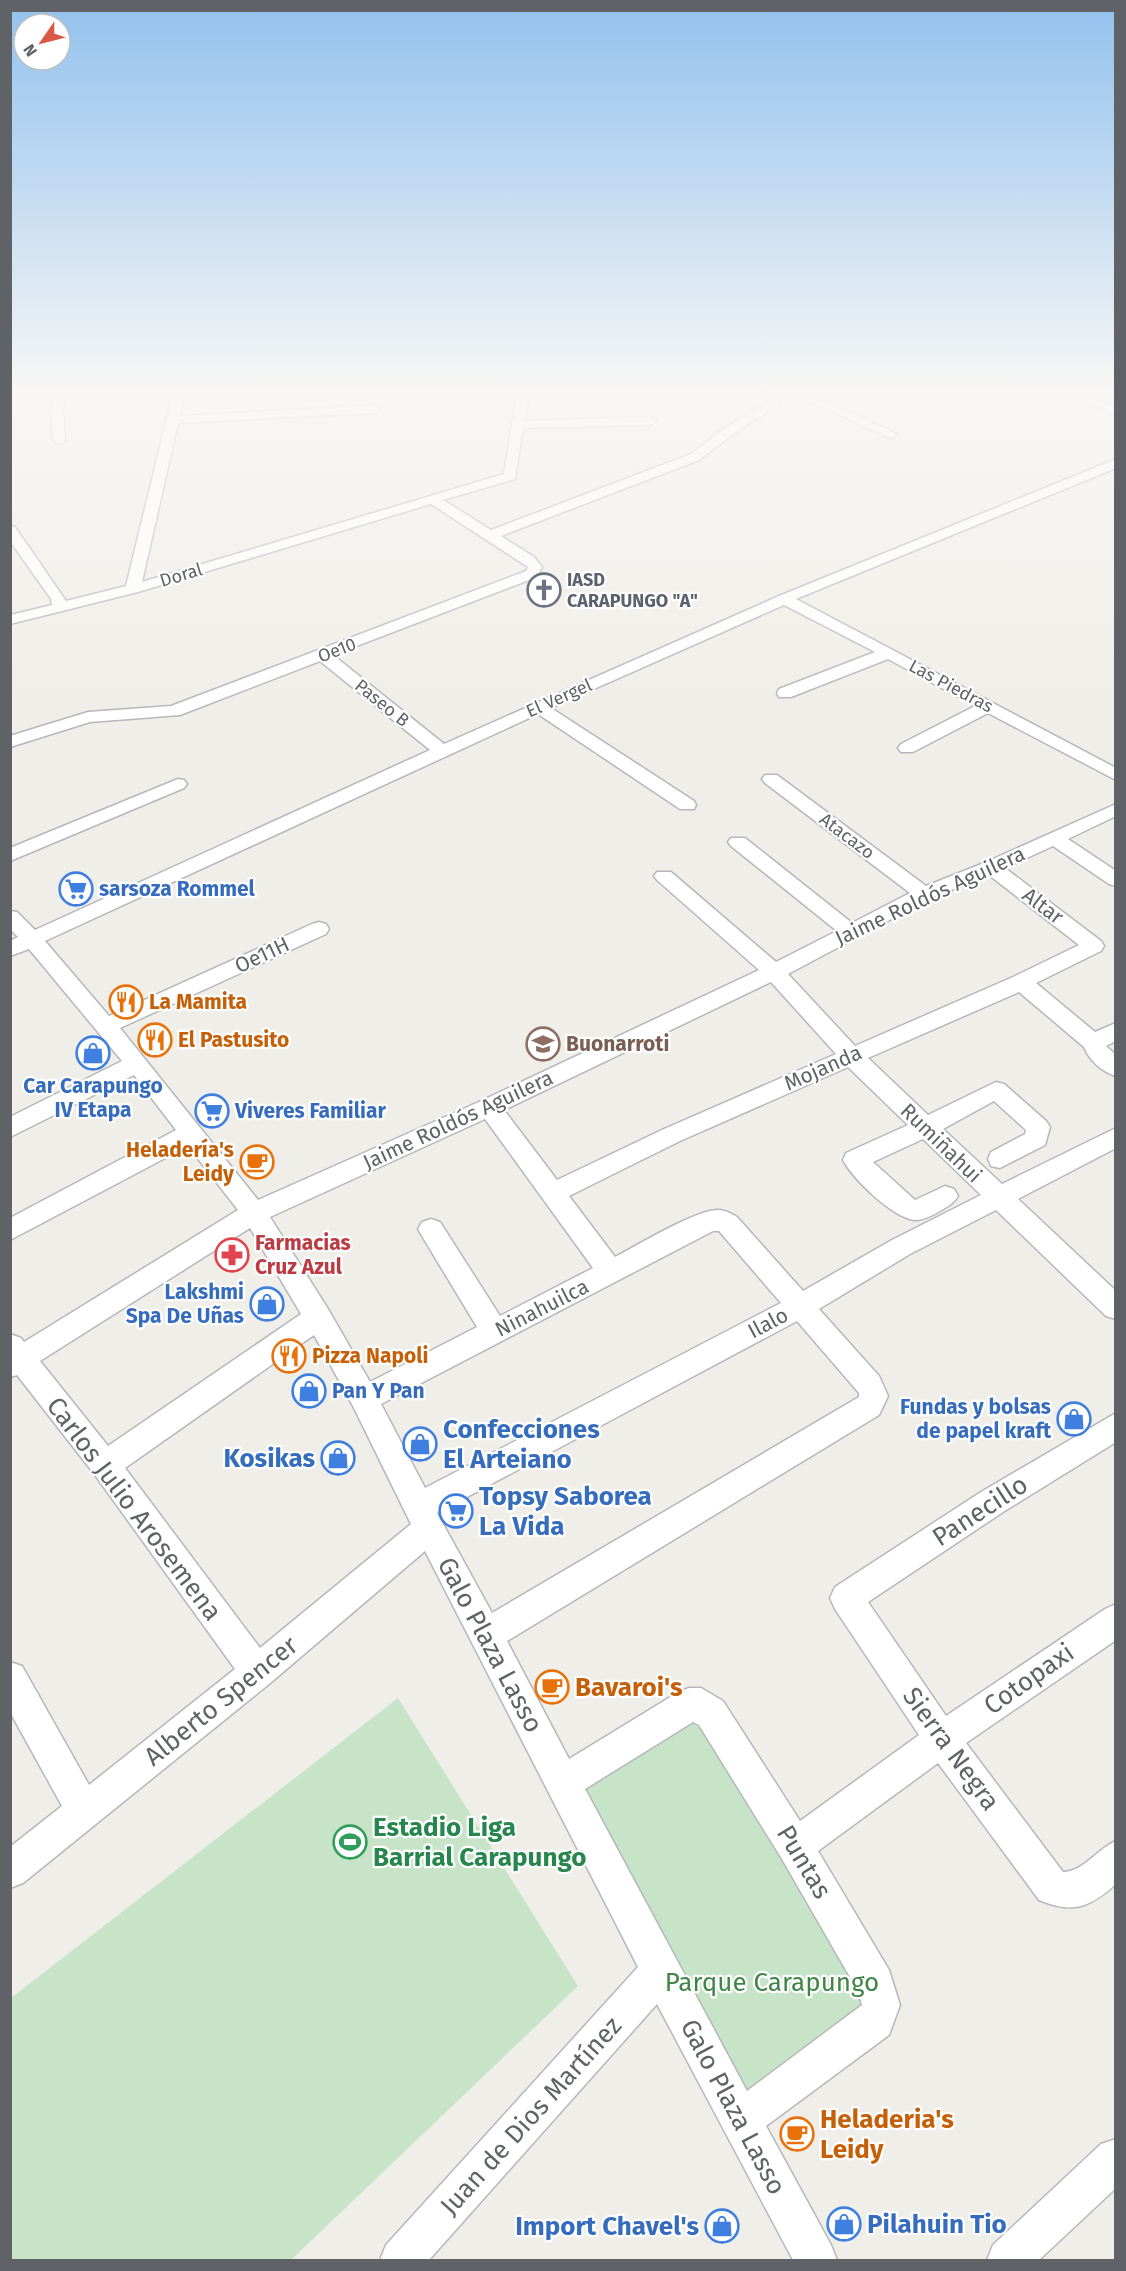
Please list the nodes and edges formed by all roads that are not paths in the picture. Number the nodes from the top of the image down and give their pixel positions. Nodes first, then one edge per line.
1 (154, 499) edge
2 (432, 499) joint
3 (585, 499) edge
4 (1028, 499) edge
5 (10, 530) edge
6 (491, 535) junction
7 (133, 589) junction
8 (784, 599) junction
9 (60, 608) junction
10 (10, 620) edge
11 (888, 653) junction
12 (323, 656) junction
13 (786, 693) dead end
14 (988, 706) junction
15 (539, 707) junction
16 (10, 742) edge
17 (907, 748) dead end
18 (441, 750) junction
19 (1116, 775) edge
20 (771, 778) dead end
21 (178, 784) dead end
22 (687, 805) dead end
23 (1116, 808) edge
24 (1054, 838) junction
25 (738, 842) dead end
26 (10, 855) edge
27 (991, 867) junction
28 (664, 876) dead end
29 (1116, 880) edge
30 (924, 894) junction
31 (10, 917) edge
32 (319, 929) dead end
33 (851, 932) junction
34 (33, 940) junction
35 (1094, 946) joint
36 (10, 949) edge
37 (774, 972) junction
38 (1021, 982) junction
39 (106, 1026) junction
40 (1116, 1032) edge
41 (1093, 1043) junction
42 (851, 1056) junction
43 (137, 1063) junction
44 (1116, 1068) edge
45 (489, 1107) junction
46 (925, 1127) junction
47 (10, 1128) edge
48 (192, 1133) junction
49 (1116, 1137) edge
50 (1000, 1159) dead end
51 (552, 1193) junction
52 (945, 1196) dead end
53 (997, 1197) junction
54 (254, 1213) junction
55 (431, 1229) dead end
56 (10, 1230) edge
57 (612, 1273) junction
58 (801, 1306) junction
59 (1116, 1308) edge
60 (318, 1317) junction
61 (495, 1332) junction
62 (14, 1357) edge
63 (364, 1399) junction
64 (1116, 1426) edge
65 (105, 1466) junction
66 (423, 1517) junction
67 (846, 1598) joint
68 (1116, 1620) edge
69 (486, 1635) junction
70 (257, 1672) junction
71 (10, 1678) edge
72 (942, 1739) junction
73 (562, 1783) junction
74 (84, 1811) junction
75 (795, 1846) junction
76 (1116, 1859) edge
77 (10, 1870) edge
78 (660, 1971) junction
79 (740, 2121) junction
80 (1116, 2159) edge
81 (401, 2260) edge
82 (816, 2260) edge
83 (1008, 2260) edge

1 - 7 street
2 - 6 street, Oe10
2 - 7 street, Doral
3 - 6 street
4 - 8 street, El Vergel
5 - 9 street
6 - 12 street, Oe10
7 - 9 street, Doral
8 - 11 street, Las Piedras
8 - 15 street, El Vergel
9 - 10 street, Doral
11 - 13 street
11 - 14 street, Las Piedras
12 - 16 street, Oe10
12 - 18 street, Paseo B
14 - 17 street
14 - 19 street, Las Piedras
15 - 18 street, El Vergel
15 - 22 street
18 - 34 street, El Vergel
20 - 30 street, Atacazo
21 - 26 street
23 - 24 street, Jaime Roldós Aguilera
24 - 27 street, Jaime Roldós Aguilera
24 - 29 street
25 - 33 street
27 - 30 street, Jaime Roldós Aguilera
27 - 35 street, Altar
28 - 37 street, Rumiñahui
30 - 33 street, Jaime Roldós Aguilera
31 - 34 street, Galo Plaza Lasso
32 - 39 street, Oe11H
33 - 37 street, Jaime Roldós Aguilera
34 - 36 street, El Vergel
34 - 39 street, Galo Plaza Lasso
35 - 38 street, Mojanda
37 - 42 street, Rumiñahui
37 - 45 street, Jaime Roldós Aguilera
38 - 41 street
38 - 42 street, Mojanda
39 - 43 street, Galo Plaza Lasso
40 - 41 street
41 - 44 street
42 - 46 street, Rumiñahui
42 - 51 street, Mojanda
43 - 47 street
43 - 48 street, Galo Plaza Lasso
45 - 51 street
45 - 54 street, Jaime Roldós Aguilera
46 - 50 street
46 - 52 street
46 - 53 street, Rumiñahui
48 - 54 street, Galo Plaza Lasso
48 - 56 street
49 - 53 street, Ilalo
51 - 57 street
53 - 58 street, Ilalo
53 - 59 street, Rumiñahui
54 - 60 street, Galo Plaza Lasso
54 - 62 street, Jaime Roldós Aguilera
55 - 61 street
57 - 58 street, Ninahuilca
57 - 61 street, Ninahuilca
58 - 66 street, Ilalo
58 - 69 street
60 - 63 street, Galo Plaza Lasso
60 - 65 street
61 - 63 street, Ninahuilca
62 - 65 street, Carlos Julio Arosemena
63 - 66 street, Galo Plaza Lasso
64 - 67 street, Panecillo
65 - 70 street, Carlos Julio Arosemena
66 - 69 street, Galo Plaza Lasso
66 - 70 street, Alberto Spencer
67 - 72 street, Sierra Negra
68 - 72 street, Cotopaxi
69 - 73 street, Galo Plaza Lasso
70 - 74 street, Alberto Spencer
71 - 74 street
72 - 75 street, Cotopaxi
72 - 76 street, Sierra Negra
73 - 75 street, Puntas
73 - 78 street, Galo Plaza Lasso
74 - 77 street, Alberto Spencer
75 - 79 street, Puntas
78 - 79 street, Galo Plaza Lasso
78 - 81 street, Juan de Dios Martínez
79 - 82 street, Galo Plaza Lasso
80 - 83 street

